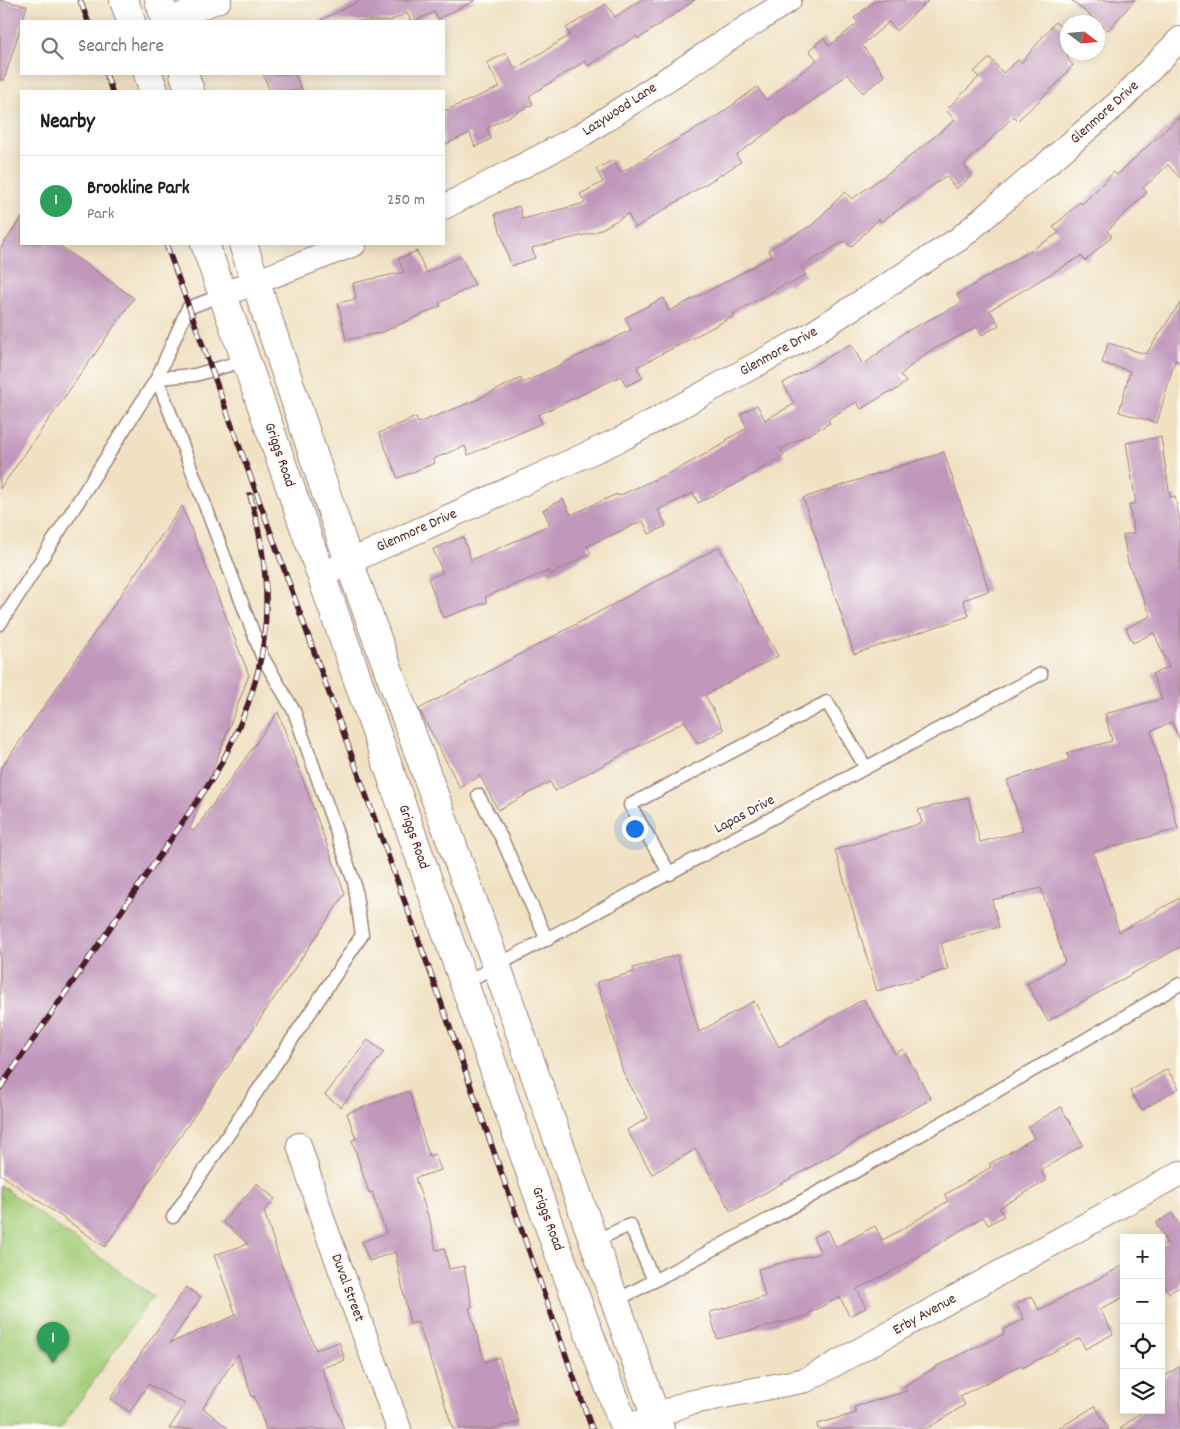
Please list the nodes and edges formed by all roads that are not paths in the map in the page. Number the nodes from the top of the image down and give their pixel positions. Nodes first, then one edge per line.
1 (124, 0) edge
2 (158, 0) edge
3 (219, 0) edge
4 (789, 0) edge
5 (131, 20) edge
6 (166, 20) edge
7 (169, 20) edge
8 (1180, 39) edge
9 (148, 75) edge
10 (184, 75) edge
11 (154, 90) edge
12 (190, 90) edge
13 (445, 207) edge
14 (205, 245) edge
15 (243, 245) edge
16 (351, 245) edge
17 (257, 282) junction
18 (222, 295) junction
19 (246, 360) junction
20 (157, 378) junction
21 (349, 562) junction
22 (320, 576) junction
23 (0, 624) edge
24 (1041, 674) dead end
25 (866, 768) junction
26 (478, 795) dead end
27 (670, 874) junction
28 (547, 940) junction
29 (497, 967) junction
30 (464, 984) junction
31 (1180, 984) edge
32 (299, 1145) dead end
33 (1180, 1173) edge
34 (173, 1217) dead end
35 (594, 1241) junction
36 (654, 1281) junction
37 (615, 1301) junction
38 (658, 1423) edge
39 (399, 1429) edge
40 (624, 1429) edge

1 - 5 main road
2 - 6 main road
3 - 7 street
4 - 13 street, Lazywood Lane
8 - 21 street, Glenmore Drive
9 - 11 main road
10 - 12 main road
14 - 18 main road, Griggs Road
15 - 17 main road
16 - 17 street
17 - 18 street
17 - 21 main road
18 - 19 main road, Griggs Road
18 - 20 lane
19 - 20 lane
19 - 22 main road, Griggs Road
20 - 23 lane
20 - 34 lane
21 - 22 street, Glenmore Drive
21 - 29 main road
22 - 30 main road, Griggs Road
24 - 25 lane, Lapas Drive
25 - 27 lane, Lapas Drive
25 - 27 lane
26 - 28 lane
27 - 28 lane, Lapas Drive
28 - 29 lane, Lapas Drive
29 - 30 lane, Lapas Drive
29 - 35 main road
30 - 40 main road, Griggs Road
31 - 36 lane
32 - 39 street, Duval Street
33 - 38 street, Erby Avenue
35 - 36 lane
35 - 37 main road
36 - 37 lane
37 - 38 main road
38 - 40 street, Erby Avenue

